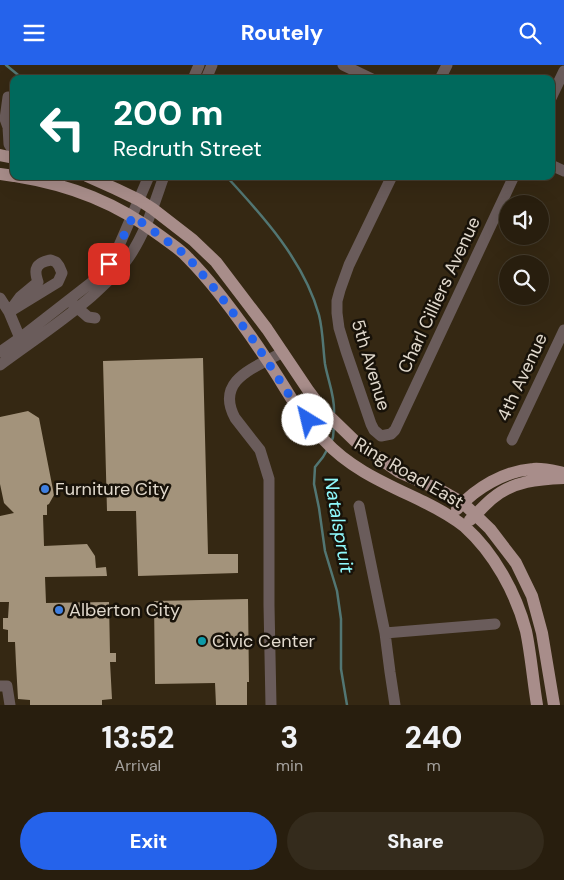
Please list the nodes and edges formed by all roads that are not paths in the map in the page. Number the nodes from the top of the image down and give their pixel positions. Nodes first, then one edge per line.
1 (343, 65) edge
2 (564, 71) edge
3 (364, 75) edge
4 (555, 90) edge
5 (8, 97) dead end
6 (7, 122) edge
7 (10, 146) edge
8 (34, 180) edge
9 (96, 180) edge
10 (147, 180) edge
11 (163, 180) edge
12 (390, 180) edge
13 (512, 180) edge
14 (139, 200) junction
15 (153, 209) junction
16 (133, 216) junction
17 (146, 225) junction
18 (0, 298) edge
19 (73, 304) junction
20 (9, 312) junction
21 (95, 318) dead end
22 (564, 330) edge
23 (22, 342) junction
24 (0, 352) edge
25 (283, 352) junction
26 (268, 361) junction
27 (0, 365) edge
28 (395, 429) joint
29 (512, 440) dead end
30 (564, 473) edge
31 (564, 477) edge
32 (463, 503) junction
33 (359, 506) dead end
34 (476, 515) junction
35 (450, 517) junction
36 (463, 526) junction
37 (495, 624) dead end
38 (385, 633) junction
39 (0, 686) edge
40 (10, 705) edge
41 (271, 705) edge
42 (395, 705) edge
43 (537, 705) edge
44 (554, 705) edge

1 - 3 street
2 - 4 street
5 - 6 street
6 - 7 street
8 - 16 main road, Ring Road East
9 - 14 main road, Ring Road East
10 - 14 street
11 - 15 street
12 - 28 street, 5th Avenue
13 - 28 street, Charl Cilliers Avenue
14 - 15 main road, Ring Road East
14 - 16 street
15 - 17 street
15 - 25 main road, Ring Road East
16 - 17 main road, Ring Road East
16 - 19 street
17 - 19 street
17 - 26 main road, Ring Road East
18 - 20 street
19 - 21 street
19 - 23 street
20 - 20 street
20 - 23 street
22 - 29 street, 4th Avenue
23 - 24 street
23 - 27 street
25 - 26 street
25 - 32 main road, Ring Road East
26 - 35 main road, Ring Road East
26 - 41 street
30 - 32 main road
31 - 34 main road
32 - 34 main road, Ring Road East
32 - 35 main road
33 - 38 street
34 - 36 main road
34 - 44 main road, Ring Road East
35 - 36 main road, Ring Road East
36 - 43 main road, Ring Road East
37 - 38 street
38 - 42 street
39 - 40 street

